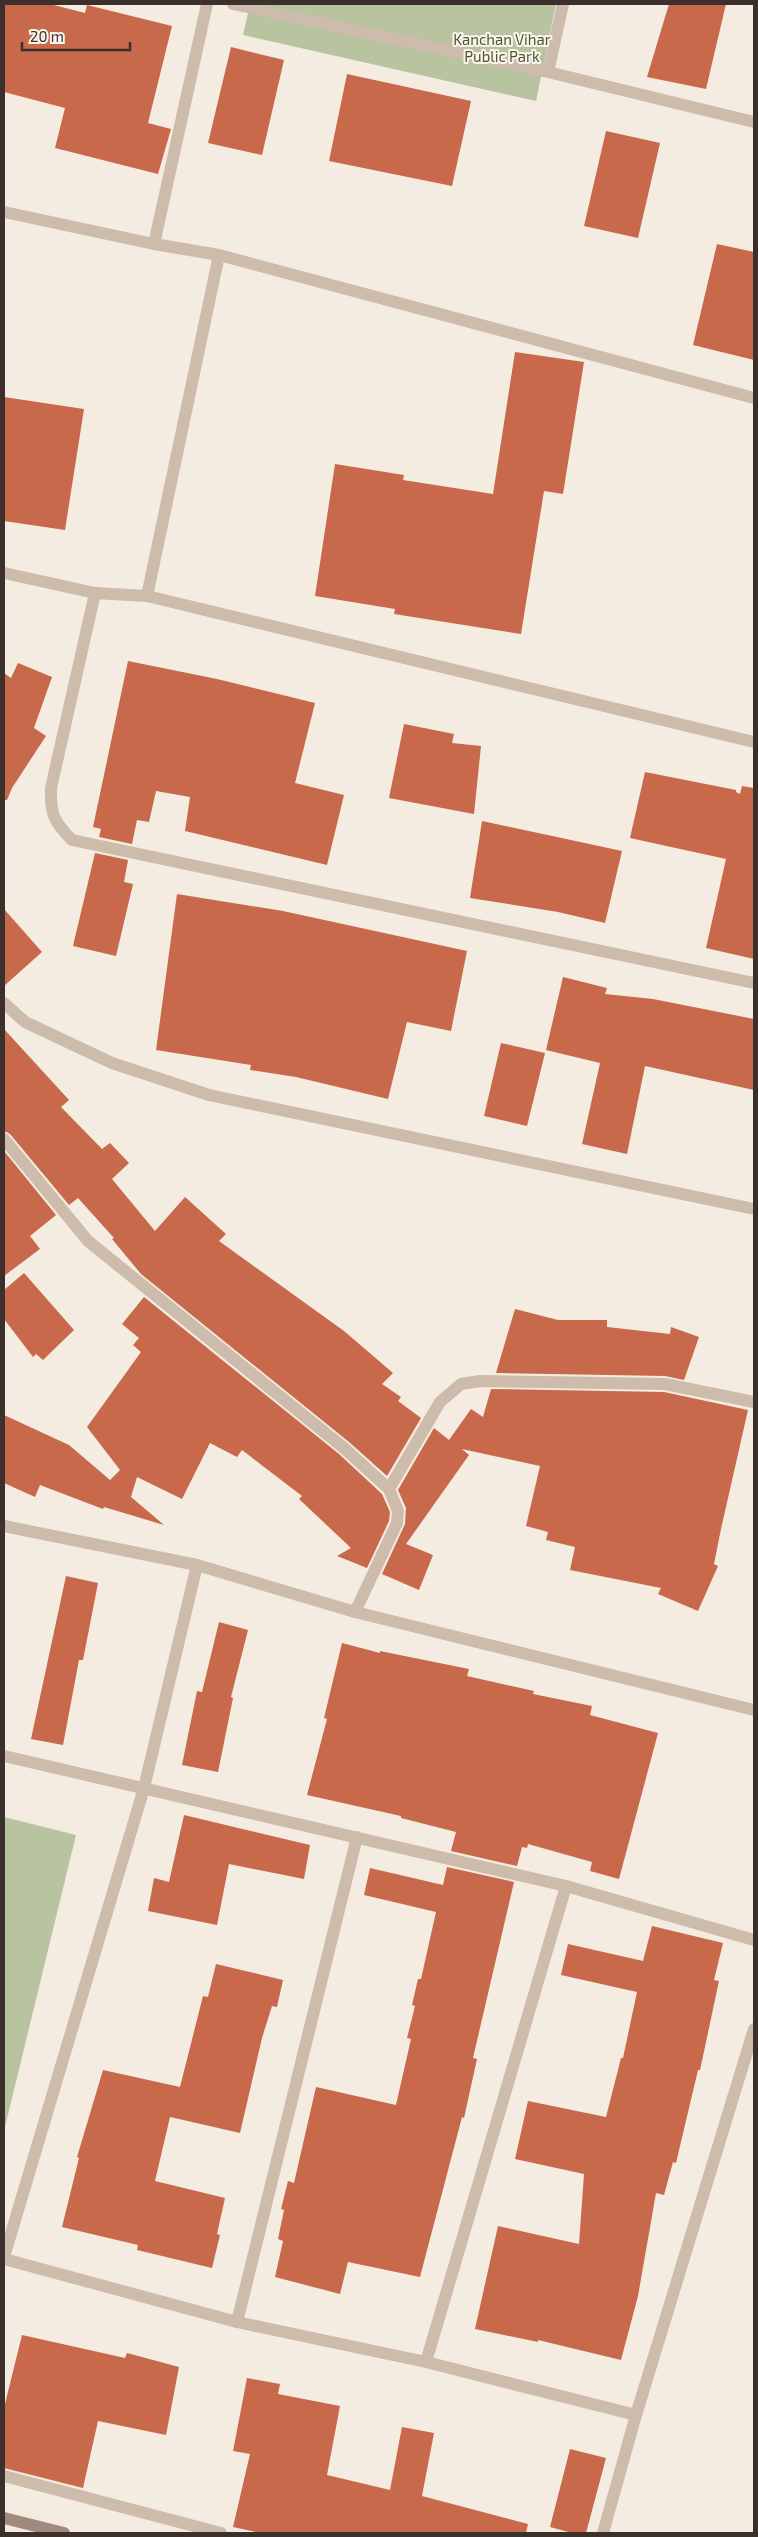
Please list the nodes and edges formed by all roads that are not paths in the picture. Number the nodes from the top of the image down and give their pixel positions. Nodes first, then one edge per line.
1 (207, 4) edge
2 (233, 4) edge
3 (562, 4) edge
4 (548, 72) junction
5 (754, 122) edge
6 (4, 212) edge
7 (154, 244) junction
8 (219, 255) junction
9 (754, 398) edge
10 (4, 573) edge
11 (95, 593) junction
12 (147, 596) junction
13 (754, 742) edge
14 (754, 983) edge
15 (4, 1003) edge
16 (4, 1139) edge
17 (754, 1209) edge
18 (754, 1402) edge
19 (389, 1489) junction
20 (4, 1526) edge
21 (197, 1565) junction
22 (355, 1612) junction
23 (754, 1710) edge
24 (4, 1756) edge
25 (144, 1788) junction
26 (357, 1837) junction
27 (566, 1886) junction
28 (754, 1940) edge
29 (754, 2029) edge
30 (4, 2258) edge
31 (237, 2322) junction
32 (426, 2362) junction
33 (636, 2415) junction
34 (4, 2476) edge
35 (4, 2518) edge
36 (64, 2533) edge
37 (222, 2533) edge
38 (603, 2533) edge

1 - 7 street
2 - 4 street
3 - 4 street
4 - 5 street
6 - 7 street
7 - 8 street
8 - 9 street
8 - 12 street
10 - 11 street
11 - 12 street
11 - 14 street
12 - 13 street
15 - 17 street
16 - 19 street
18 - 19 street
19 - 22 street
20 - 21 street
21 - 22 street
21 - 25 street
22 - 23 street
24 - 25 street
25 - 26 street
25 - 30 street
26 - 27 street
26 - 31 street
27 - 28 street
27 - 32 street
29 - 33 street
30 - 31 street
31 - 32 street
32 - 33 street
33 - 38 street
34 - 37 street
35 - 36 main road

